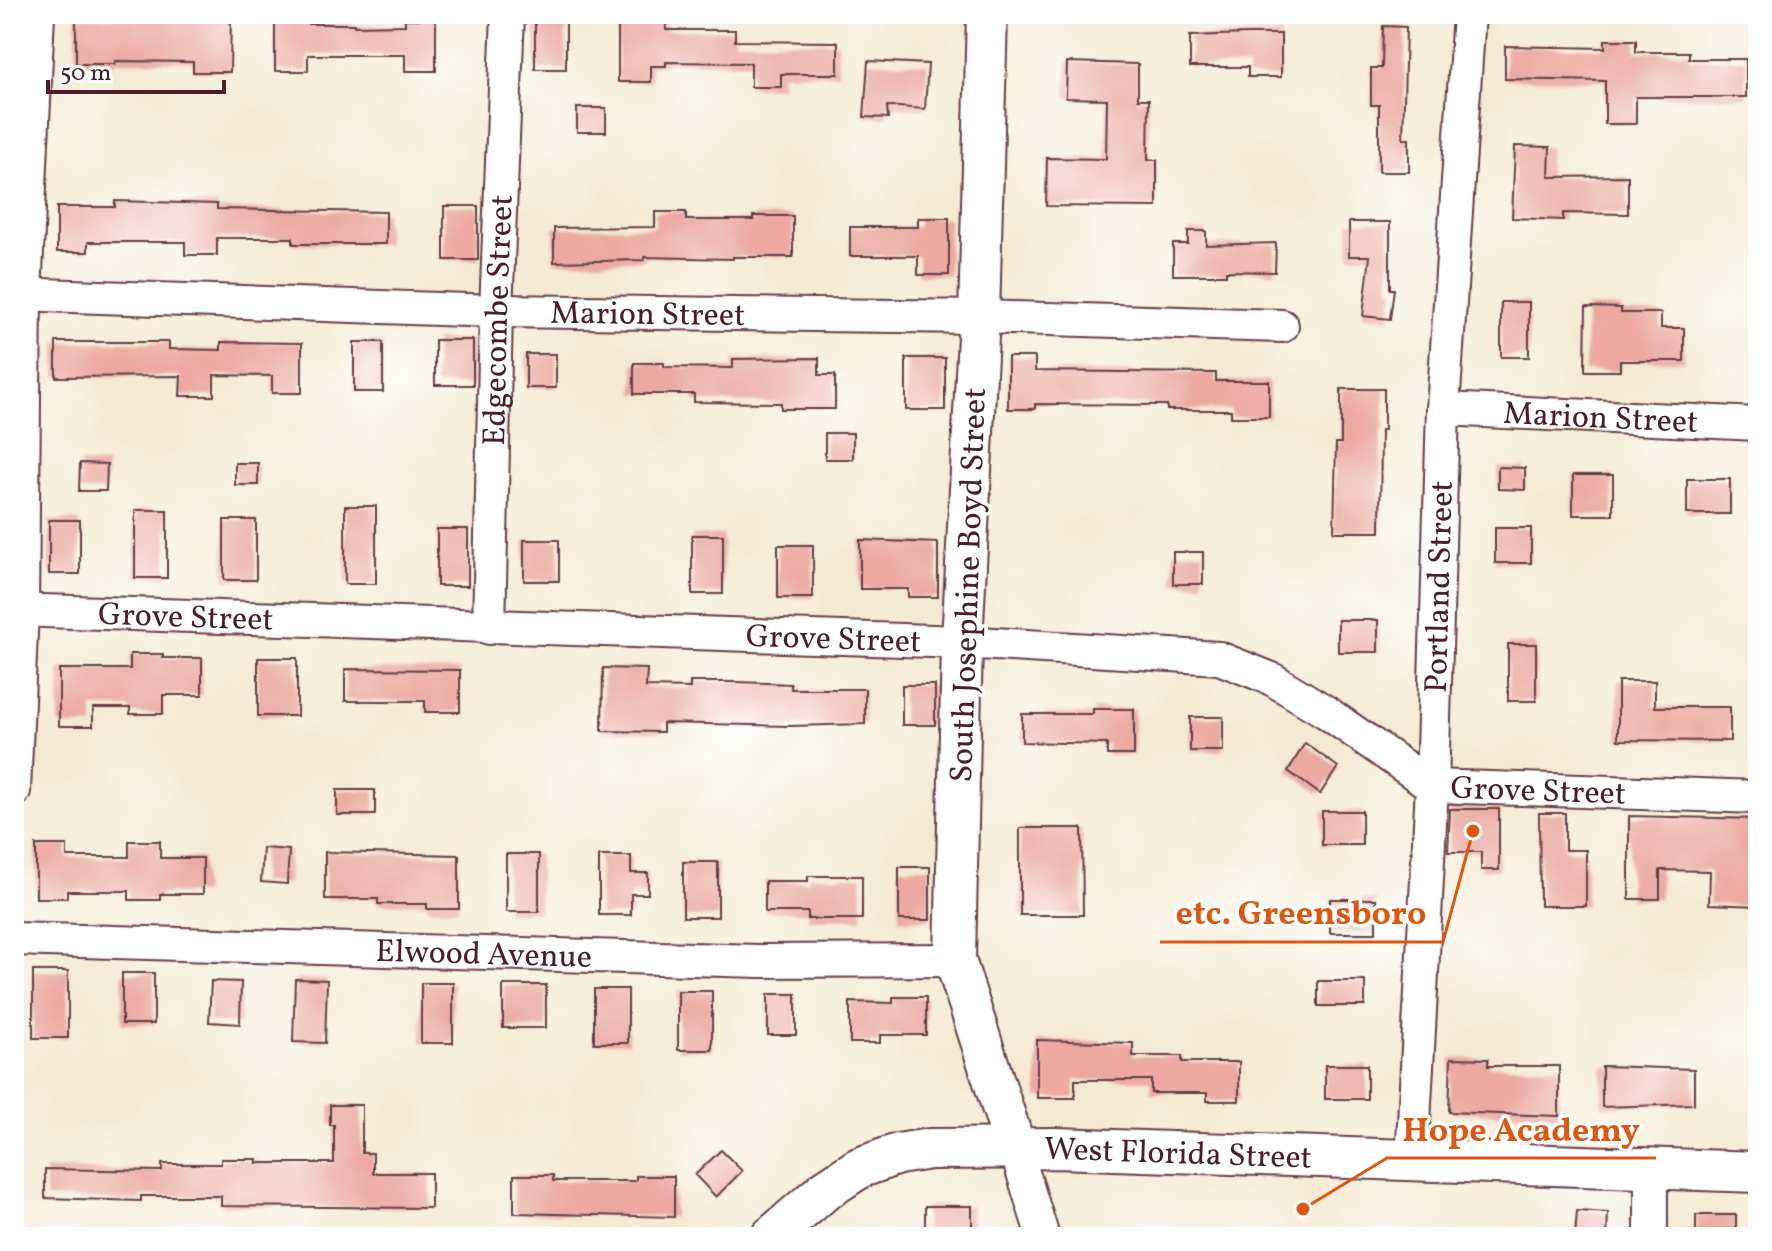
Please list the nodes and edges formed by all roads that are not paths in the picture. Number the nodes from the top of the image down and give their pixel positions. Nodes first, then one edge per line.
1 (38, 14) edge
2 (508, 14) edge
3 (987, 14) edge
4 (1469, 14) edge
5 (20, 294) edge
6 (496, 311) junction
7 (979, 317) junction
8 (1282, 326) dead end
9 (1443, 409) junction
10 (1758, 424) edge
11 (18, 610) edge
12 (489, 628) junction
13 (962, 642) junction
14 (1432, 786) junction
15 (14, 791) edge
16 (1758, 797) edge
17 (14, 939) edge
18 (955, 960) junction
19 (1015, 1147) junction
20 (1412, 1160) junction
21 (1651, 1169) junction
22 (1758, 1172) edge
23 (771, 1237) edge
24 (1043, 1237) edge
25 (1651, 1237) edge

1 - 5 street
2 - 6 street, Edgecombe Street
3 - 7 main road, South Josephine Boyd Street
4 - 9 street, Portland Street
5 - 6 street, Marion Street
5 - 11 street
6 - 7 street, Marion Street
6 - 12 street, Edgecombe Street
7 - 8 street, Marion Street
7 - 13 main road, South Josephine Boyd Street
9 - 10 street, Marion Street
9 - 14 street, Portland Street
11 - 12 street, Grove Street
11 - 15 street
12 - 13 street, Grove Street
13 - 14 street, Grove Street
13 - 18 main road, South Josephine Boyd Street
14 - 16 street, Grove Street
14 - 20 street, Portland Street
17 - 18 street, Elwood Avenue
18 - 19 main road, South Josephine Boyd Street
19 - 20 main road, West Florida Street
19 - 23 main road, West Florida Street
19 - 24 street
20 - 21 main road, West Florida Street
21 - 22 main road, West Florida Street
21 - 25 street

